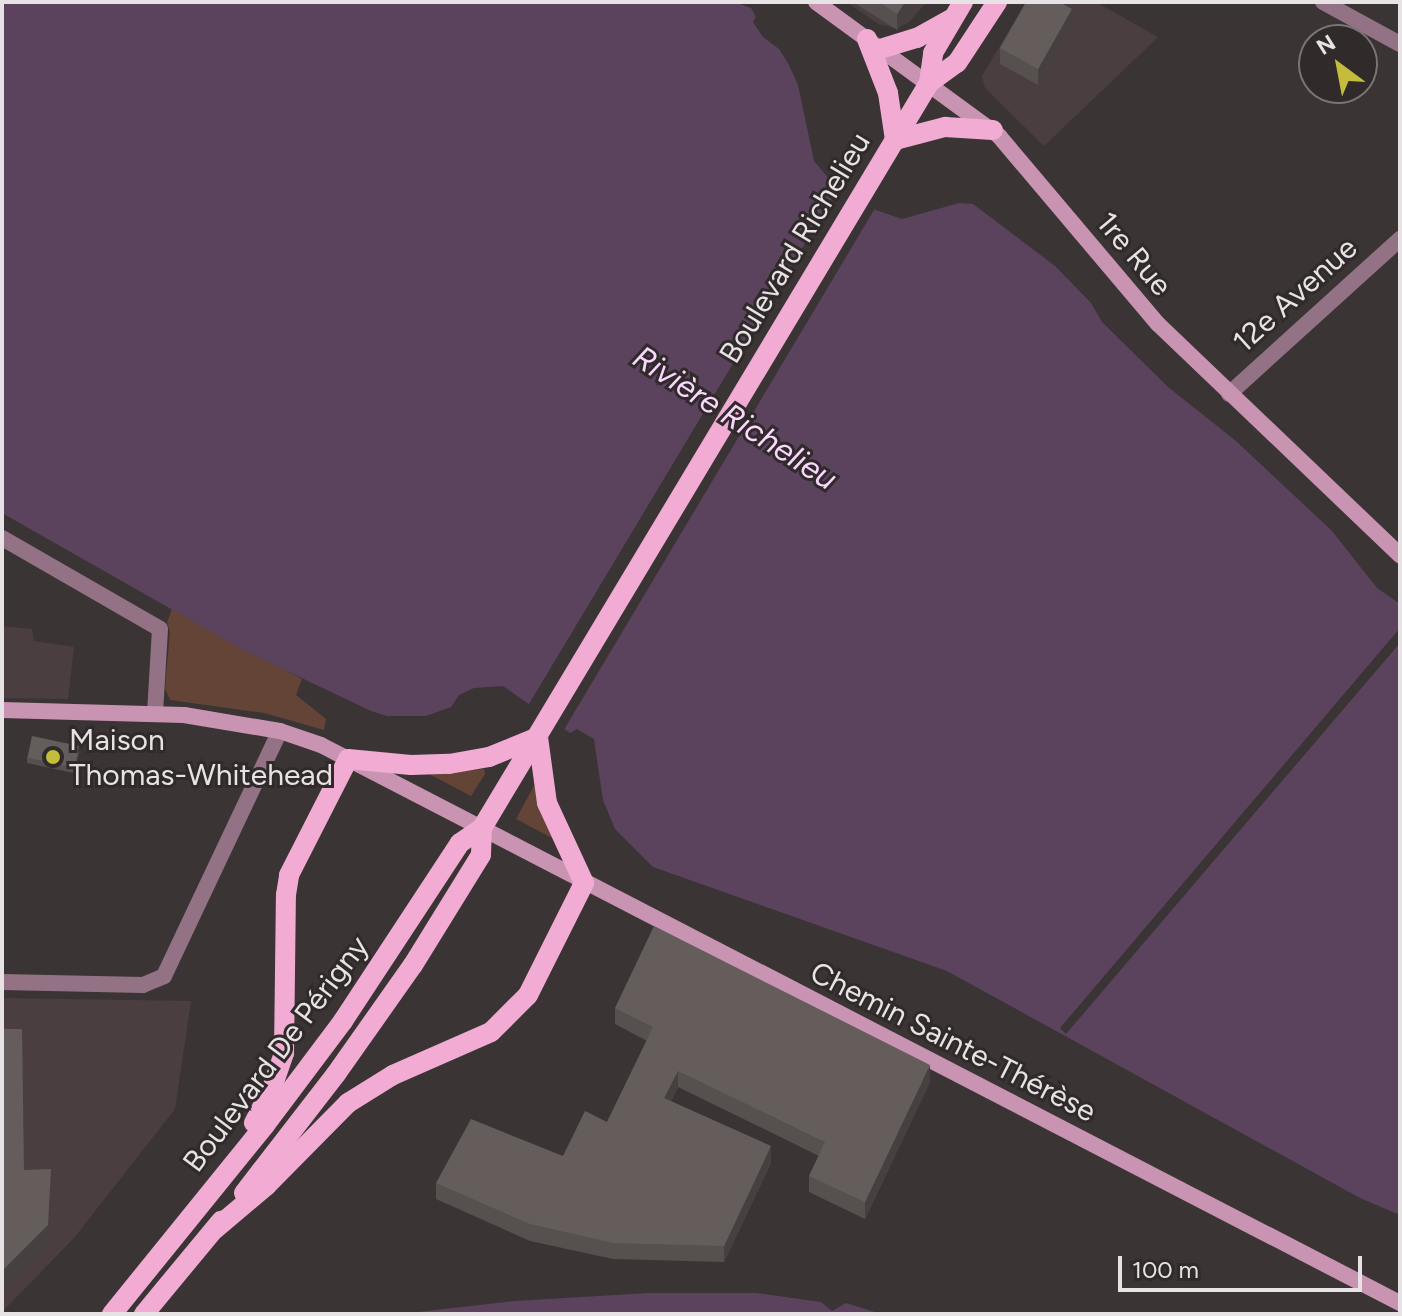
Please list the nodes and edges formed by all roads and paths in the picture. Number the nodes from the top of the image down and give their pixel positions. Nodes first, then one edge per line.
1 (816, 2) edge
2 (997, 2) edge
3 (1323, 2) edge
4 (959, 10) edge
5 (874, 44) junction
6 (1400, 44) edge
7 (929, 83) junction
8 (993, 130) junction
9 (895, 140) junction
10 (1400, 239) edge
11 (1229, 394) junction
12 (713, 445) joint
13 (2, 538) edge
14 (1400, 555) edge
15 (2, 710) edge
16 (155, 713) junction
17 (280, 731) junction
18 (538, 737) junction
19 (348, 759) junction
20 (482, 828) junction
21 (584, 883) junction
22 (2, 982) edge
23 (231, 1166) junction
24 (215, 1229) junction
25 (1400, 1303) edge
26 (149, 1308) edge
27 (114, 1311) edge

1 - 5 street, 1re Rue
2 - 7 main road, Boulevard Richelieu
3 - 6 street
4 - 5 main road
4 - 7 main road, Boulevard Richelieu
5 - 7 street, 1re Rue
5 - 9 main road
7 - 8 street, 1re Rue
7 - 9 main road, Boulevard Richelieu
8 - 9 main road
8 - 11 street, 1re Rue
9 - 12 main road, Boulevard Richelieu
10 - 11 street, 12e Avenue
11 - 14 street, 1re Rue
12 - 18 main road, Boulevard De Périgny
13 - 16 street
15 - 16 street, Chemin Sainte-Thérèse
16 - 17 street, Chemin Sainte-Thérèse
17 - 19 street, Chemin Sainte-Thérèse
17 - 22 street
18 - 19 main road
18 - 20 main road, Boulevard De Périgny
18 - 21 main road
19 - 20 street, Chemin Sainte-Thérèse
19 - 23 main road
20 - 21 street, Chemin Sainte-Thérèse
20 - 23 main road, Boulevard De Périgny
20 - 24 main road, Boulevard De Périgny
21 - 24 main road
21 - 25 street, Chemin Sainte-Thérèse
23 - 27 main road, Boulevard De Périgny
24 - 26 main road, Boulevard De Périgny

